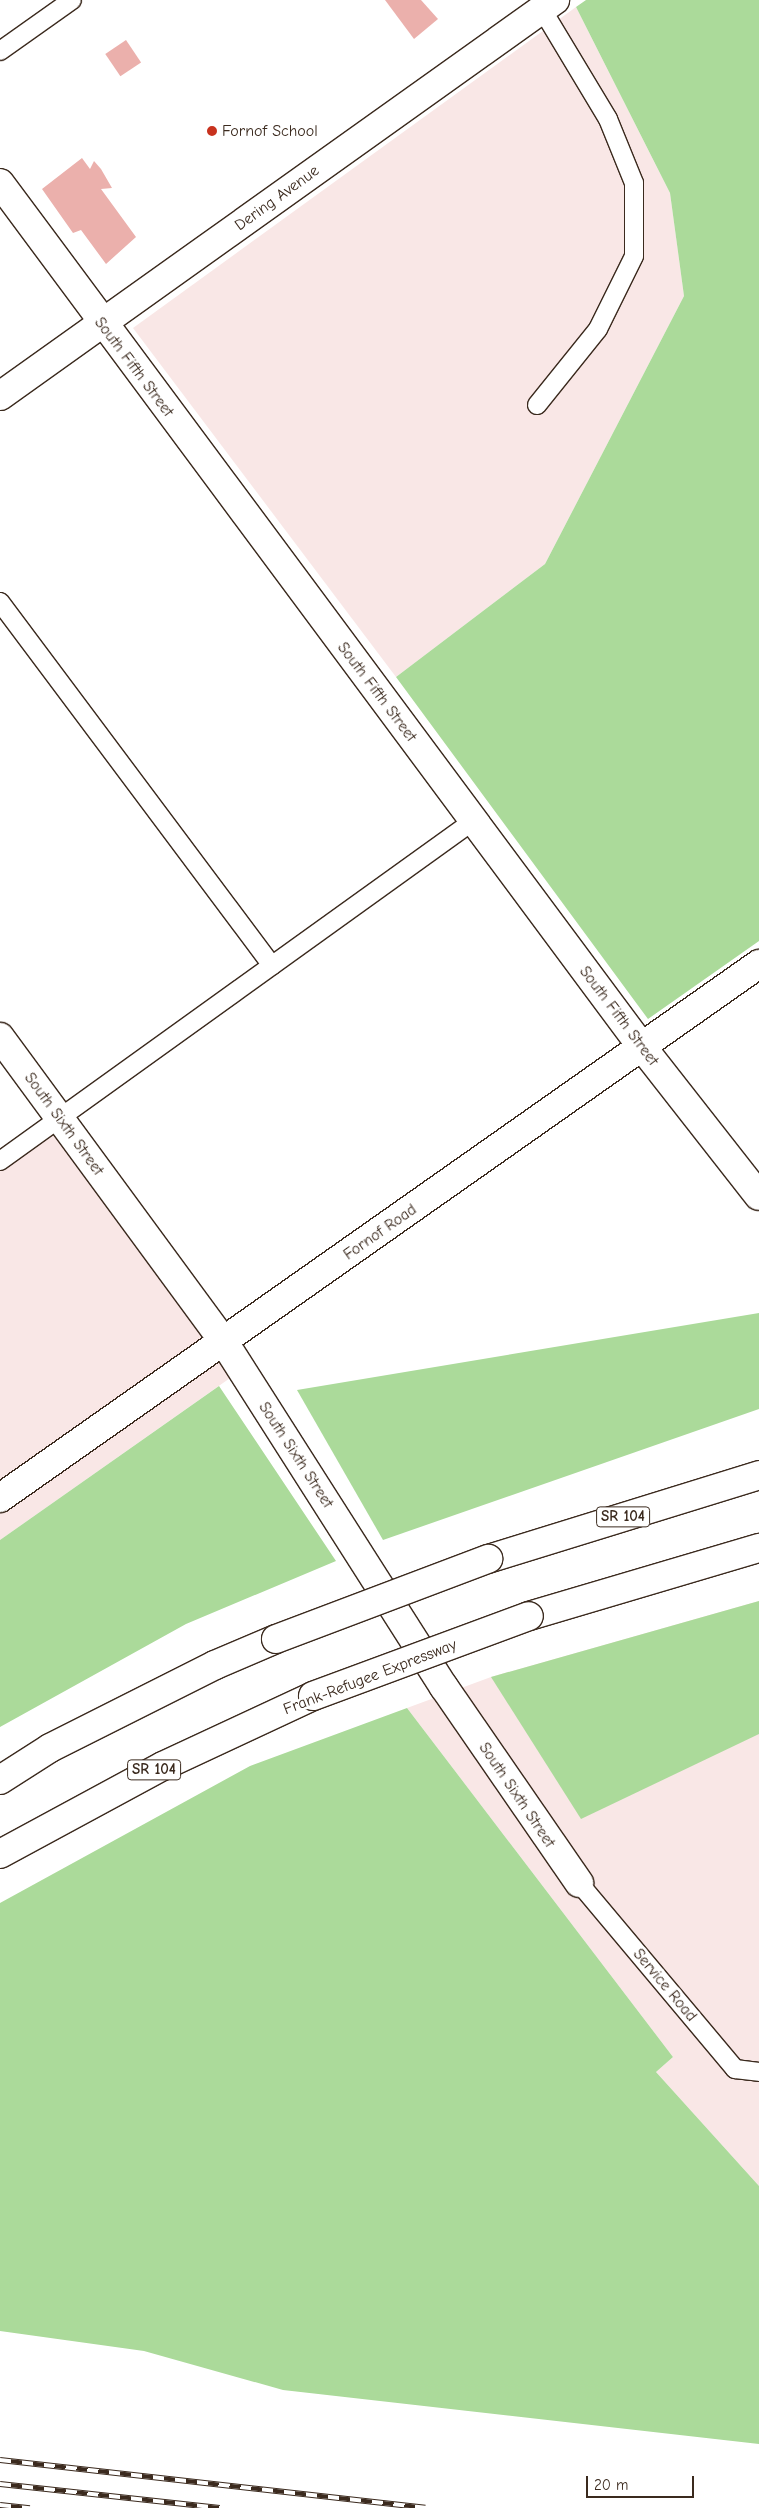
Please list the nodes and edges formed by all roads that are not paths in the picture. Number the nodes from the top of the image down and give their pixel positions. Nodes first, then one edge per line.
1 (72, 0) edge
2 (548, 5) edge
3 (0, 51) edge
4 (0, 183) edge
5 (102, 324) junction
6 (0, 396) edge
7 (537, 405) dead end
8 (0, 602) edge
9 (473, 821) junction
10 (759, 964) edge
11 (272, 965) junction
12 (0, 1037) edge
13 (642, 1047) junction
14 (60, 1118) junction
15 (0, 1161) edge
16 (759, 1196) edge
17 (224, 1342) junction
18 (759, 1475) edge
19 (0, 1498) edge
20 (759, 1548) edge
21 (0, 1780) edge
22 (0, 1854) edge
23 (579, 1883) joint
24 (759, 2072) edge

1 - 3 lane
2 - 5 main road, Dering Avenue
2 - 7 lane
4 - 5 main road, South Fifth Street
5 - 6 main road, Dering Avenue
5 - 9 main road, South Fifth Street
8 - 11 lane
9 - 11 lane
9 - 13 main road, South Fifth Street
10 - 13 main road, Fornof Road
11 - 14 lane
12 - 14 main road, South Sixth Street
13 - 16 main road, South Fifth Street
13 - 17 main road, Fornof Road
14 - 15 lane
14 - 17 main road, South Sixth Street
17 - 19 main road, Fornof Road
17 - 23 main road, South Sixth Street
18 - 21 main road, SR 104, bridge
20 - 22 main road, Frank-Refugee Expressway / SR 104, bridge
23 - 24 lane, Service Road

